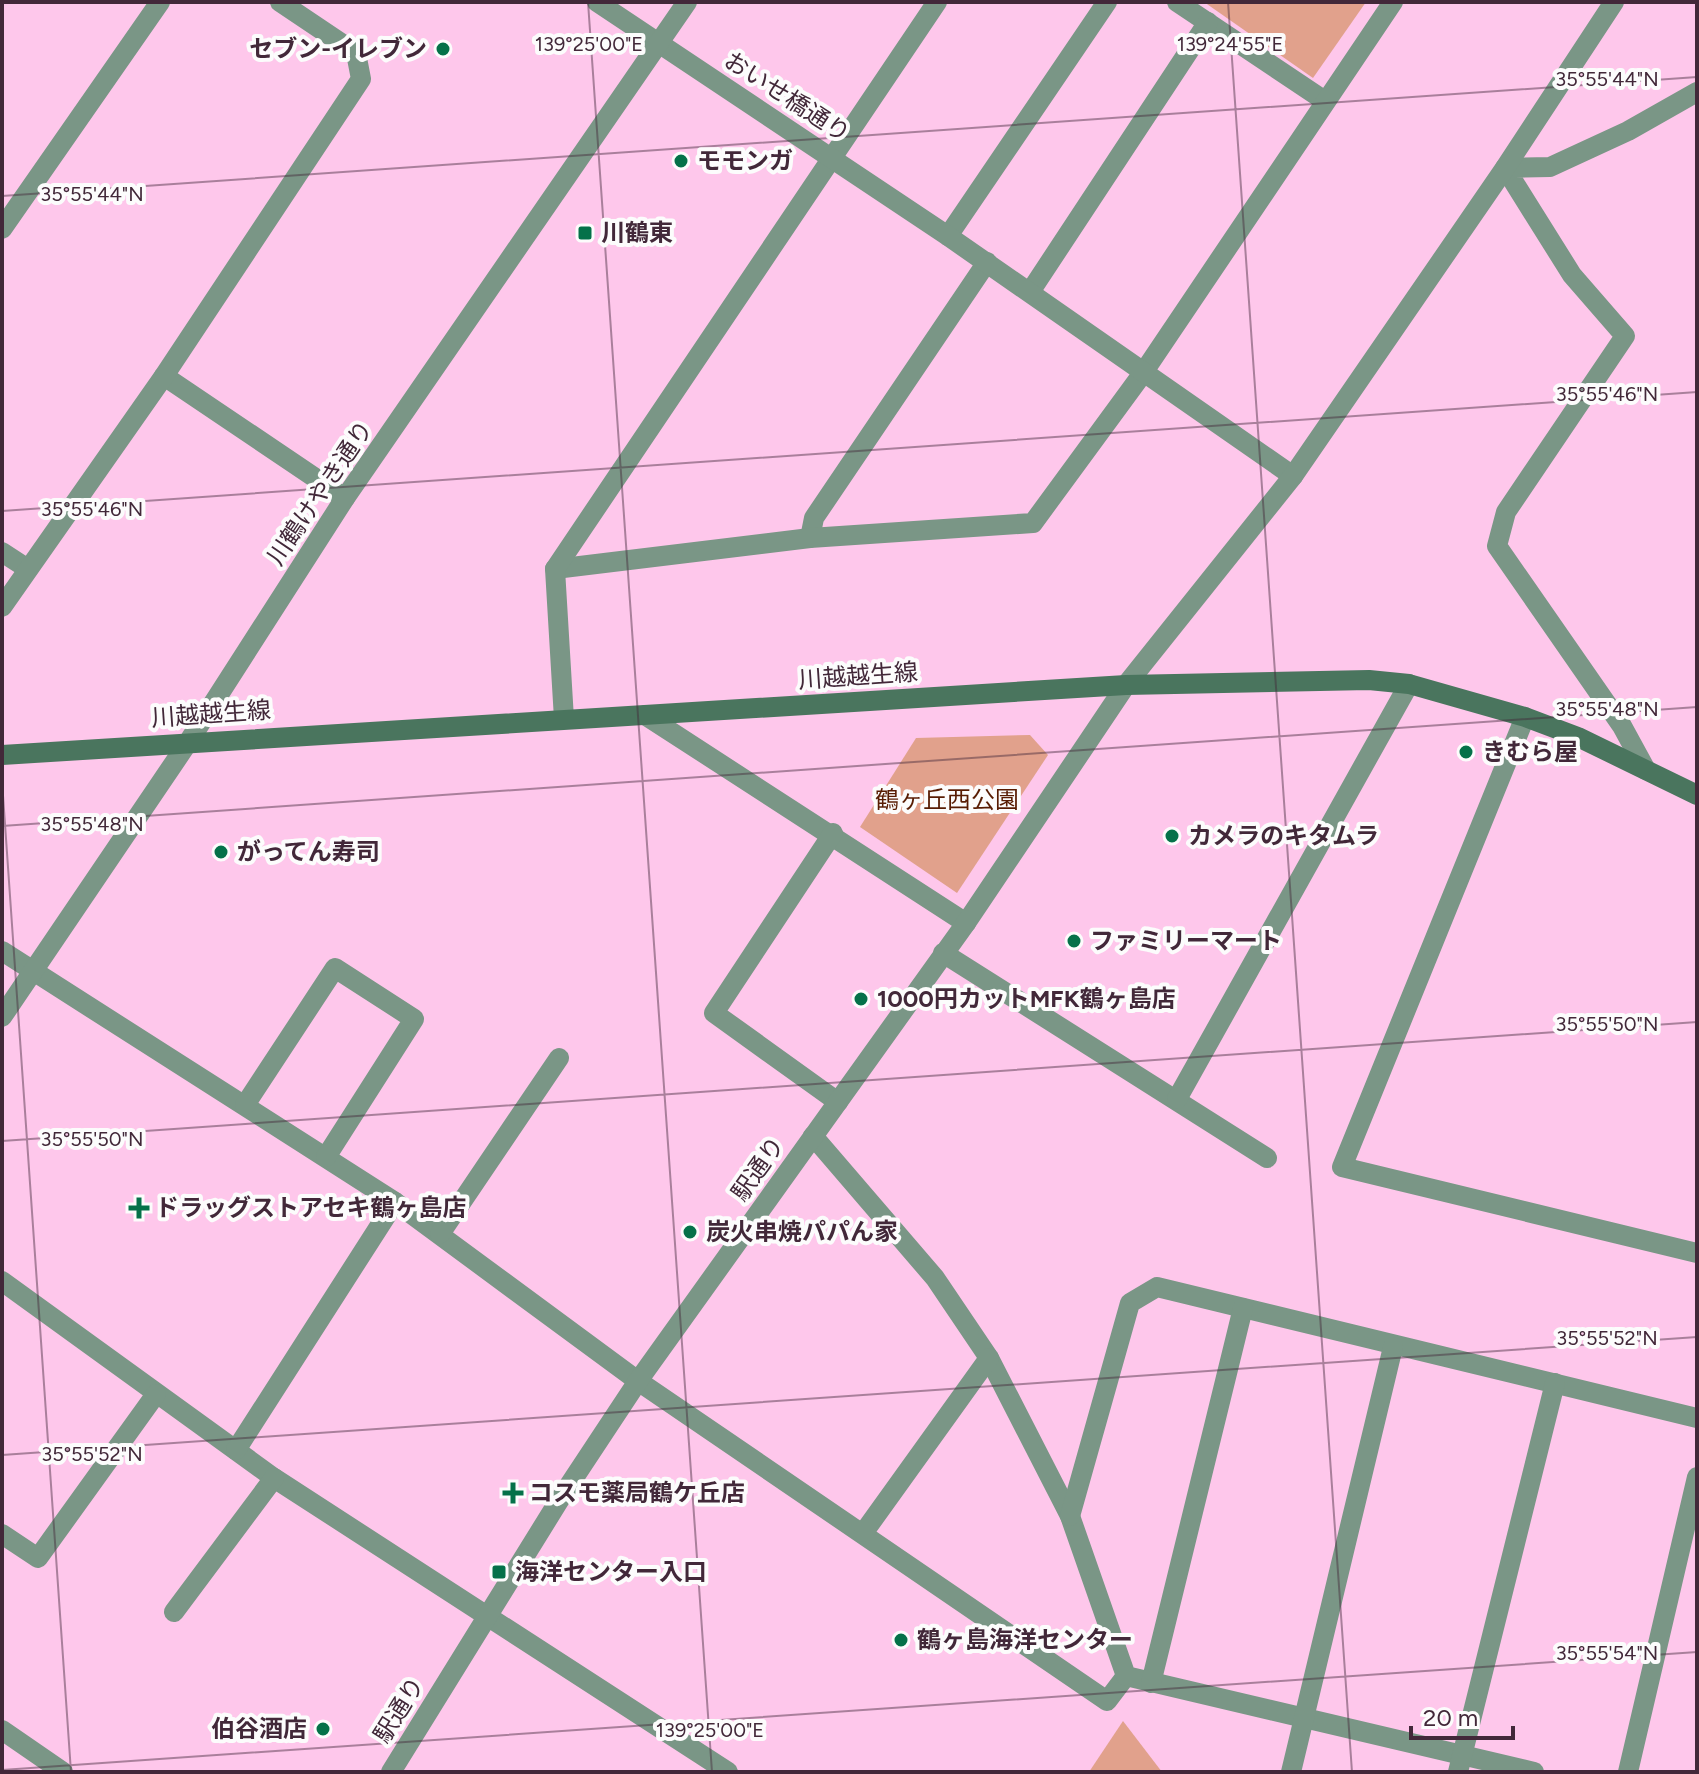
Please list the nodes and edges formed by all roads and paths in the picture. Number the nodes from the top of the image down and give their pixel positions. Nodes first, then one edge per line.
1 (160, 2) edge
2 (280, 2) edge
3 (597, 2) edge
4 (687, 2) edge
5 (937, 2) edge
6 (1107, 2) edge
7 (1177, 2) edge
8 (1393, 2) edge
9 (1614, 2) edge
10 (1208, 22) junction
11 (658, 44) junction
12 (1697, 92) edge
13 (1325, 101) junction
14 (833, 159) junction
15 (1505, 168) junction
16 (2, 229) edge
17 (948, 236) junction
18 (987, 262) junction
19 (1030, 292) junction
20 (1143, 373) junction
21 (164, 376) junction
22 (1293, 476) junction
23 (345, 498) junction
24 (810, 538) junction
25 (2, 552) edge
26 (28, 569) junction
27 (555, 569) junction
28 (2, 607) edge
29 (1409, 684) junction
30 (1126, 685) junction
31 (645, 715) junction
32 (1525, 717) junction
33 (564, 719) junction
34 (189, 741) junction
35 (2, 755) edge
36 (1646, 770) junction
37 (1697, 795) edge
38 (833, 833) junction
39 (966, 923) junction
40 (2, 951) edge
41 (943, 953) junction
42 (34, 971) junction
43 (2, 1017) edge
44 (559, 1058) dead end
45 (1177, 1099) junction
46 (838, 1102) junction
47 (245, 1105) junction
48 (813, 1136) junction
49 (326, 1157) junction
50 (1267, 1158) dead end
51 (395, 1202) junction
52 (440, 1234) junction
53 (1697, 1253) edge
54 (2, 1281) edge
55 (1243, 1308) junction
56 (1393, 1347) junction
57 (989, 1358) junction
58 (638, 1381) junction
59 (1555, 1383) junction
60 (156, 1394) junction
61 (1697, 1418) edge
62 (236, 1450) junction
63 (1697, 1477) edge
64 (274, 1478) junction
65 (1070, 1516) junction
66 (864, 1532) junction
67 (2, 1534) edge
68 (174, 1612) dead end
69 (488, 1615) junction
70 (1126, 1676) junction
71 (1151, 1683) junction
72 (1302, 1720) junction
73 (2, 1730) edge
74 (1459, 1763) edge
75 (63, 1772) edge
76 (391, 1772) edge
77 (728, 1772) edge
78 (1291, 1772) edge
79 (1534, 1772) edge
80 (1628, 1772) edge

1 - 16 street
2 - 21 street
3 - 11 street, おいせ橋通り
4 - 11 street, 川鶴けやき通り
5 - 14 street
6 - 17 street
7 - 10 street
8 - 13 street
9 - 15 street, 駅通り
10 - 13 street
10 - 19 street
11 - 14 street, おいせ橋通り
11 - 23 street, 川鶴けやき通り
12 - 15 street
13 - 20 street
14 - 17 street, おいせ橋通り
14 - 27 street
15 - 22 street, 駅通り
15 - 36 street
17 - 18 street, おいせ橋通り
18 - 19 street, おいせ橋通り
18 - 24 street
19 - 20 street, おいせ橋通り
20 - 22 street, おいせ橋通り
20 - 24 street
21 - 23 street
21 - 26 street
22 - 30 street, 駅通り
23 - 34 street, 川鶴けやき通り
24 - 27 street
25 - 26 street
26 - 28 street
27 - 33 street
29 - 30 main road, 川越越生線
29 - 32 main road, 川越越生線
29 - 45 street
30 - 31 main road, 川越越生線
30 - 39 street, 駅通り
31 - 33 main road, 川越越生線
31 - 38 street
32 - 36 main road, 川越越生線
32 - 53 street
33 - 34 main road, 川越越生線
34 - 35 main road, 川越越生線
34 - 42 street, 川鶴けやき通り
36 - 37 main road, 川越越生線
38 - 39 street
38 - 46 street
39 - 41 street, 駅通り
40 - 42 street
41 - 45 street
41 - 46 street, 駅通り
42 - 43 street, 川鶴けやき通り
42 - 47 street
44 - 52 street
45 - 50 street
46 - 48 street, 駅通り
47 - 49 street
47 - 49 street
48 - 57 street
48 - 58 street, 駅通り
49 - 51 street
51 - 52 street
51 - 62 street
52 - 58 street
54 - 60 street
55 - 56 street
55 - 65 street
55 - 71 street
56 - 59 street
56 - 72 street
57 - 65 street
57 - 66 street
58 - 66 street
58 - 69 street, 駅通り
59 - 61 street
59 - 74 street
60 - 62 street
60 - 67 street
62 - 64 street
63 - 80 street
64 - 68 street
64 - 69 street
65 - 70 street
66 - 70 street
69 - 76 street, 駅通り
69 - 77 street
70 - 71 street
71 - 72 street
72 - 74 street
72 - 78 street
73 - 75 street
74 - 79 street

